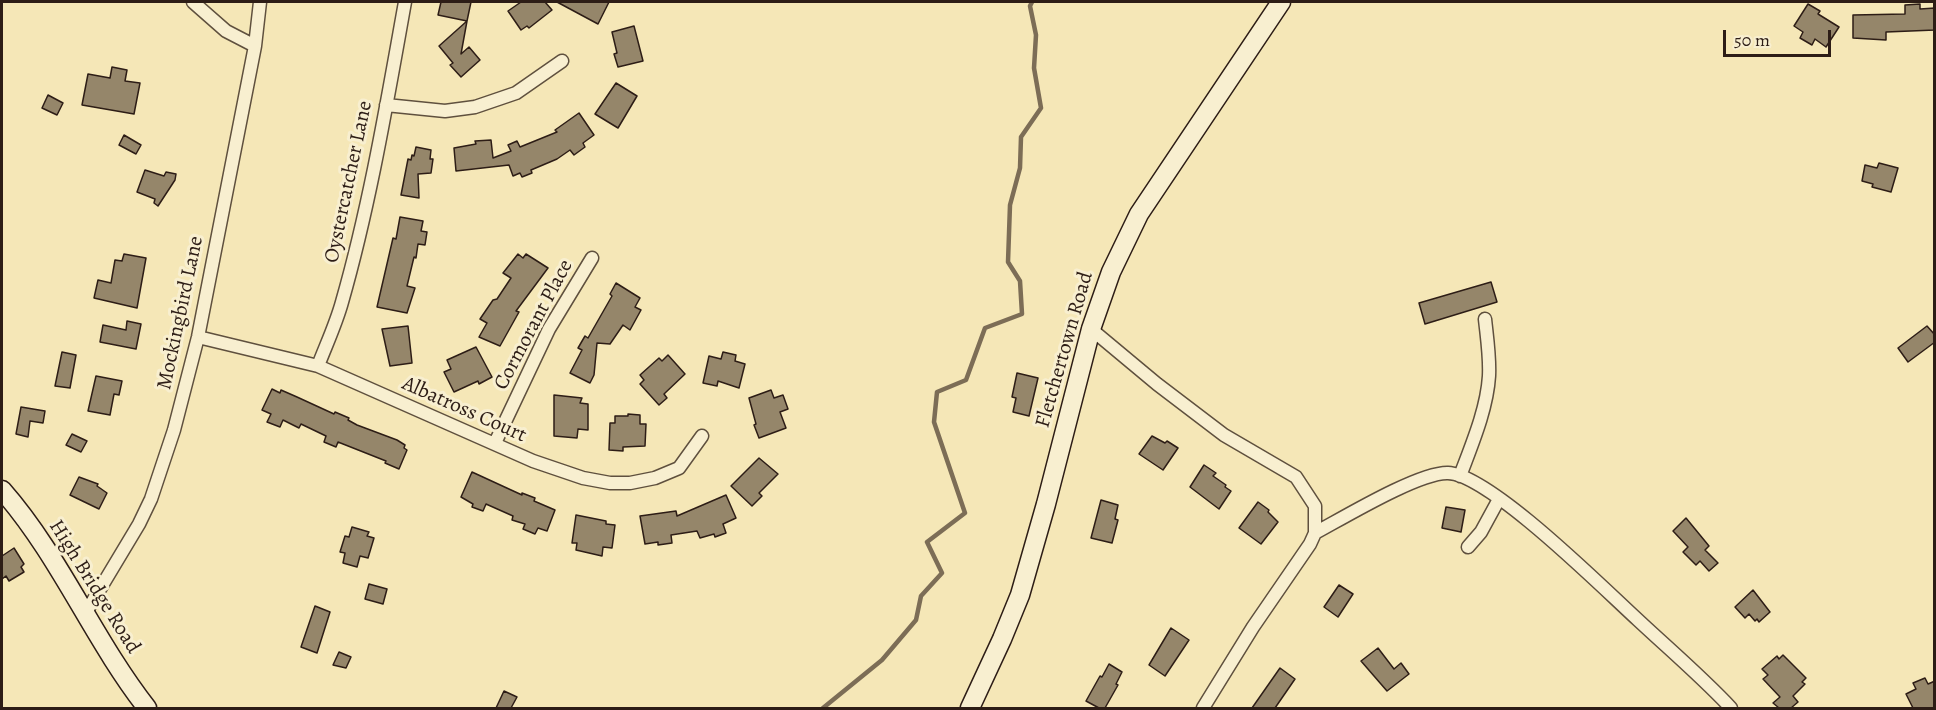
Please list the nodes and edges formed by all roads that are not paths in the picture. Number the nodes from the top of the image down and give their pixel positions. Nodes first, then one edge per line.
1 (193, 2) edge
2 (260, 2) edge
3 (405, 2) edge
4 (1281, 2) edge
5 (255, 46) junction
6 (562, 61) dead end
7 (386, 105) junction
8 (592, 258) dead end
9 (1485, 319) dead end
10 (1091, 329) junction
11 (198, 338) junction
12 (318, 366) junction
13 (702, 436) dead end
14 (495, 443) junction
15 (1460, 476) junction
16 (2, 490) edge
17 (1499, 499) junction
18 (1315, 533) junction
19 (1468, 547) dead end
20 (85, 614) junction
21 (147, 708) edge
22 (970, 708) edge
23 (1203, 708) edge
24 (1731, 708) edge

1 - 5 street
2 - 5 street, Mockingbird Lane
3 - 7 street, Oystercatcher Lane
4 - 10 street, Fletchertown Road
5 - 11 street, Mockingbird Lane
6 - 7 street
7 - 12 street, Oystercatcher Lane
8 - 14 street, Cormorant Place
9 - 15 street
10 - 18 street
10 - 22 street, Fletchertown Road
11 - 12 street, Albatross Court
11 - 20 street, Mockingbird Lane
12 - 14 street, Albatross Court
13 - 14 street, Albatross Court
15 - 17 street
15 - 18 street
16 - 20 street, High Bridge Road
17 - 19 street
17 - 24 street
18 - 23 street
20 - 21 street, High Bridge Road

